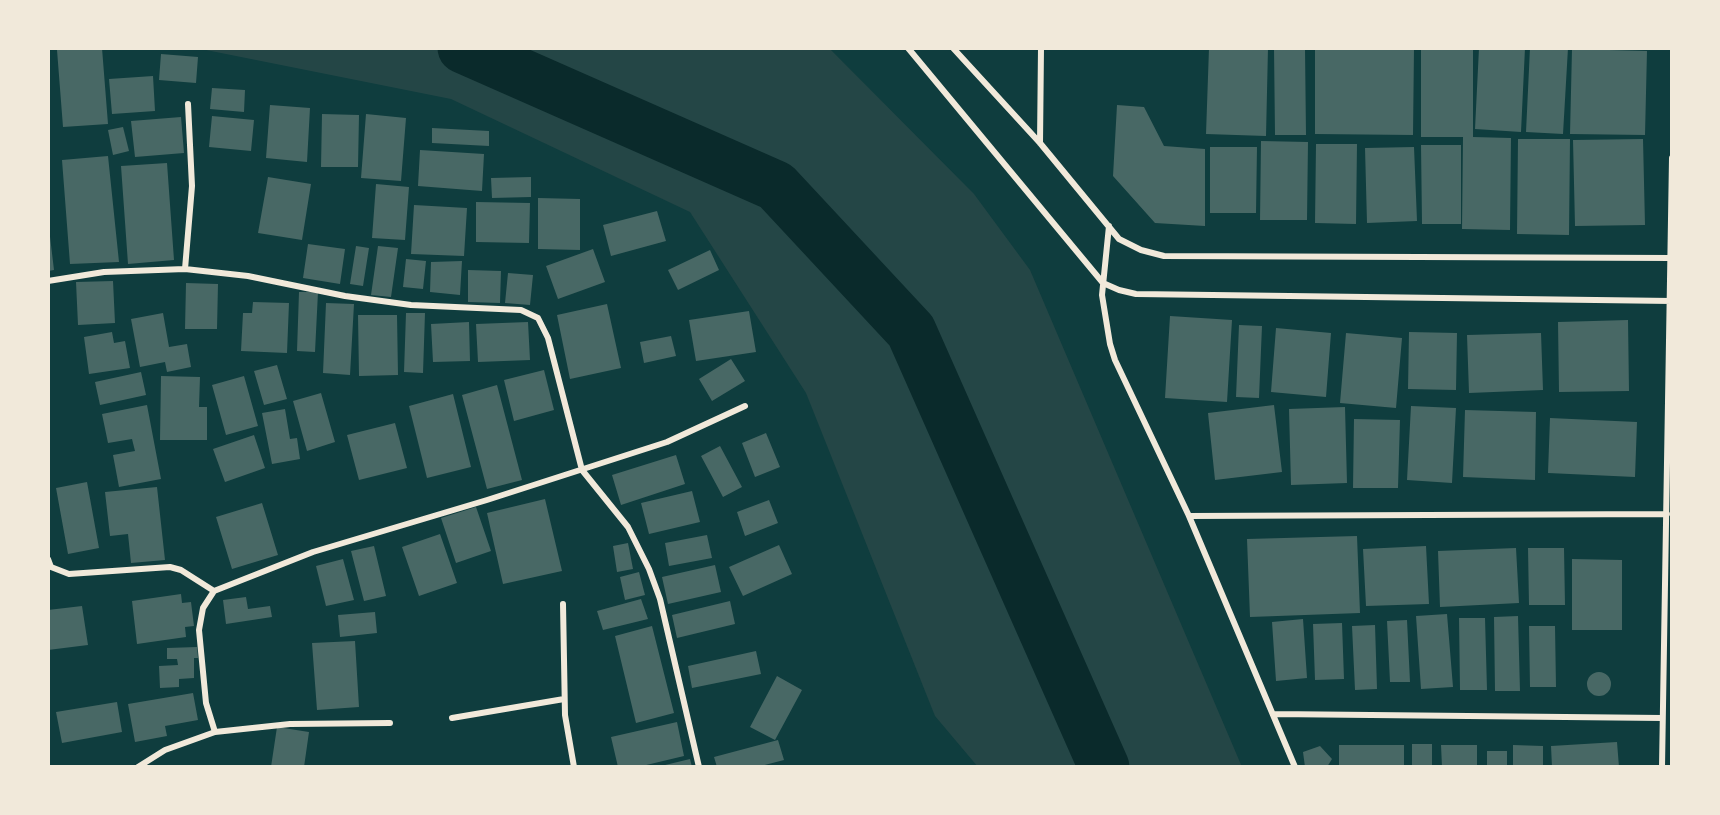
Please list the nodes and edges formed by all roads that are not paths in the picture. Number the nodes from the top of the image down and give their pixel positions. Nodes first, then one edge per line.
1 (908, 48) edge
2 (953, 48) edge
3 (1041, 48) edge
4 (188, 104) dead end
5 (1040, 143) junction
6 (1672, 158) edge
7 (1109, 226) junction
8 (1671, 258) edge
9 (185, 269) junction
10 (48, 281) edge
11 (1103, 282) junction
12 (1671, 301) edge
13 (745, 406) dead end
14 (582, 470) junction
15 (1667, 514) junction
16 (1188, 516) junction
17 (48, 560) edge
18 (214, 591) junction
19 (563, 604) dead end
20 (1664, 673) junction
21 (1672, 673) edge
22 (564, 699) junction
23 (1274, 714) junction
24 (452, 718) dead end
25 (1662, 718) junction
26 (390, 723) dead end
27 (215, 732) junction
28 (138, 767) edge
29 (574, 767) edge
30 (699, 767) edge
31 (1295, 767) edge
32 (1662, 767) edge

1 - 11 street
2 - 5 street
3 - 5 street
4 - 9 street
5 - 7 street
6 - 8 street
7 - 8 street
7 - 11 street
8 - 12 street
9 - 10 street
9 - 14 street
11 - 12 street
11 - 16 street
12 - 15 street
13 - 14 street
14 - 18 street
14 - 30 street
15 - 16 street
15 - 20 street
16 - 23 street
17 - 18 street
18 - 27 street
19 - 22 street
20 - 21 street
20 - 25 street
22 - 24 street
22 - 29 street
23 - 25 street
23 - 31 street
25 - 32 street
26 - 27 street
27 - 28 street

